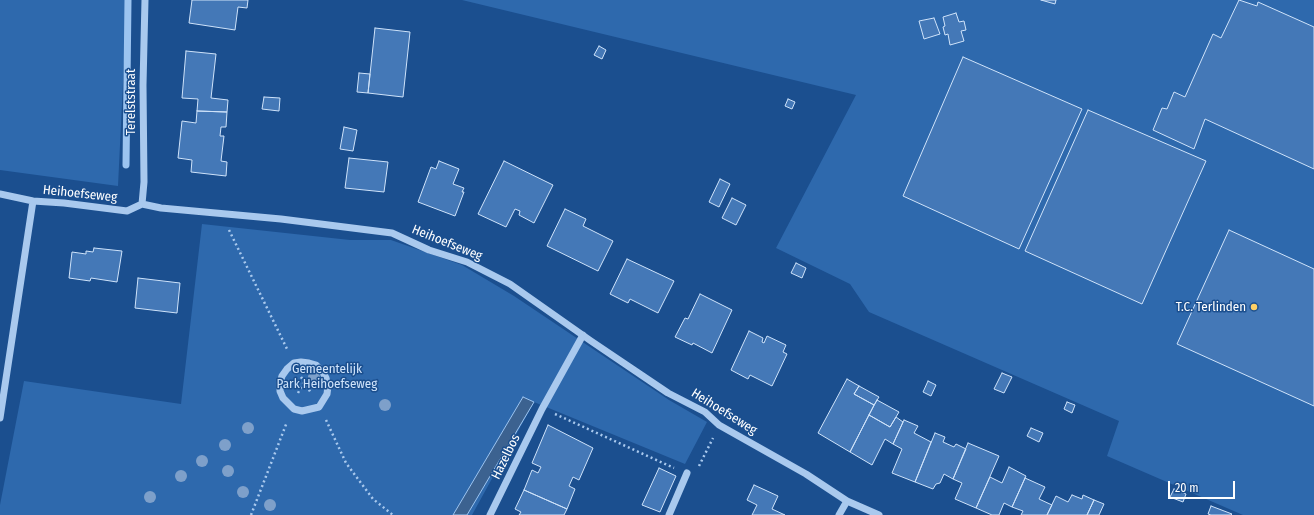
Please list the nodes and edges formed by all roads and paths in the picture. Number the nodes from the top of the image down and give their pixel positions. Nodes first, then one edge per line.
1 (145, 0) edge
2 (0, 194) edge
3 (33, 201) junction
4 (142, 204) junction
5 (231, 234) dead end
6 (583, 335) junction
7 (294, 363) junction
8 (304, 381) junction
9 (292, 407) junction
10 (319, 407) junction
11 (542, 409) junction
12 (0, 418) edge
13 (719, 425) junction
14 (687, 473) junction
15 (847, 501) junction
16 (251, 515) edge
17 (392, 515) edge
18 (490, 515) edge
19 (669, 515) edge
20 (839, 515) edge
21 (879, 515) edge

1 - 4 street, Terelststraat
2 - 3 street, Heihoefseweg
3 - 4 street, Heihoefseweg
3 - 12 street
4 - 6 street, Heihoefseweg
5 - 7 path
6 - 11 street, Hazelbos
6 - 13 street, Heihoefseweg
7 - 8 path
7 - 9 street
7 - 10 street
8 - 9 path
8 - 10 path
9 - 10 street
9 - 16 path
10 - 17 path
11 - 14 path
11 - 18 street, Hazelbos
13 - 14 path
13 - 15 street, Heihoefseweg
14 - 19 street
15 - 20 street
15 - 21 street, Heihoefseweg

